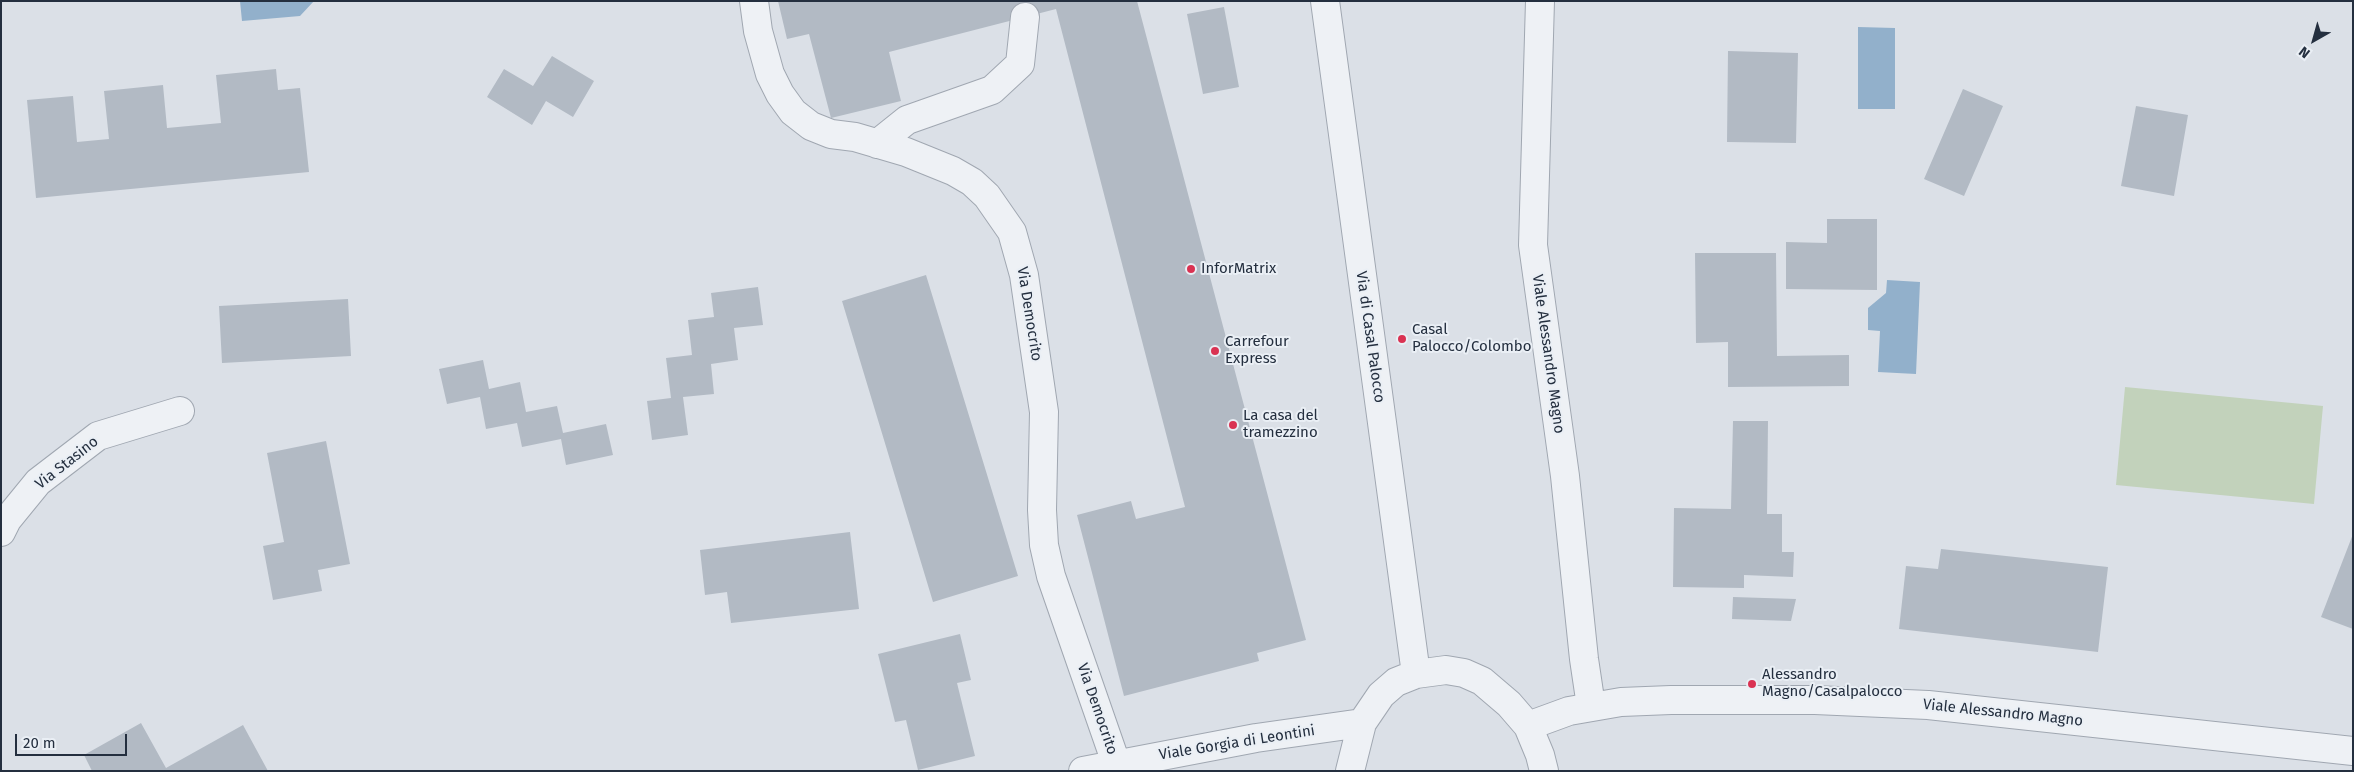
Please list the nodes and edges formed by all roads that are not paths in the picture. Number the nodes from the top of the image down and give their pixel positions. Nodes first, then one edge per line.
1 (754, 1) edge
2 (1325, 1) edge
3 (1540, 1) edge
4 (1025, 17) dead end
5 (877, 144) junction
6 (180, 411) dead end
7 (1, 532) edge
8 (1416, 674) junction
9 (1592, 706) junction
10 (1362, 723) junction
11 (1528, 726) junction
12 (2353, 751) edge
13 (1116, 763) junction
14 (1083, 771) edge
15 (1350, 771) edge
16 (1544, 771) edge

1 - 5 street, Via Democrito
2 - 8 street, Via di Casal Palocco
3 - 9 street, Viale Alessandro Magno
4 - 5 street
5 - 13 street, Via Democrito
6 - 7 street, Via Stasino
8 - 10 street
8 - 11 street
9 - 11 street, Viale Alessandro Magno
9 - 12 street, Viale Alessandro Magno
10 - 13 street, Viale Gorgia di Leontini
10 - 15 street
11 - 16 street
13 - 14 street, Viale Gorgia di Leontini

